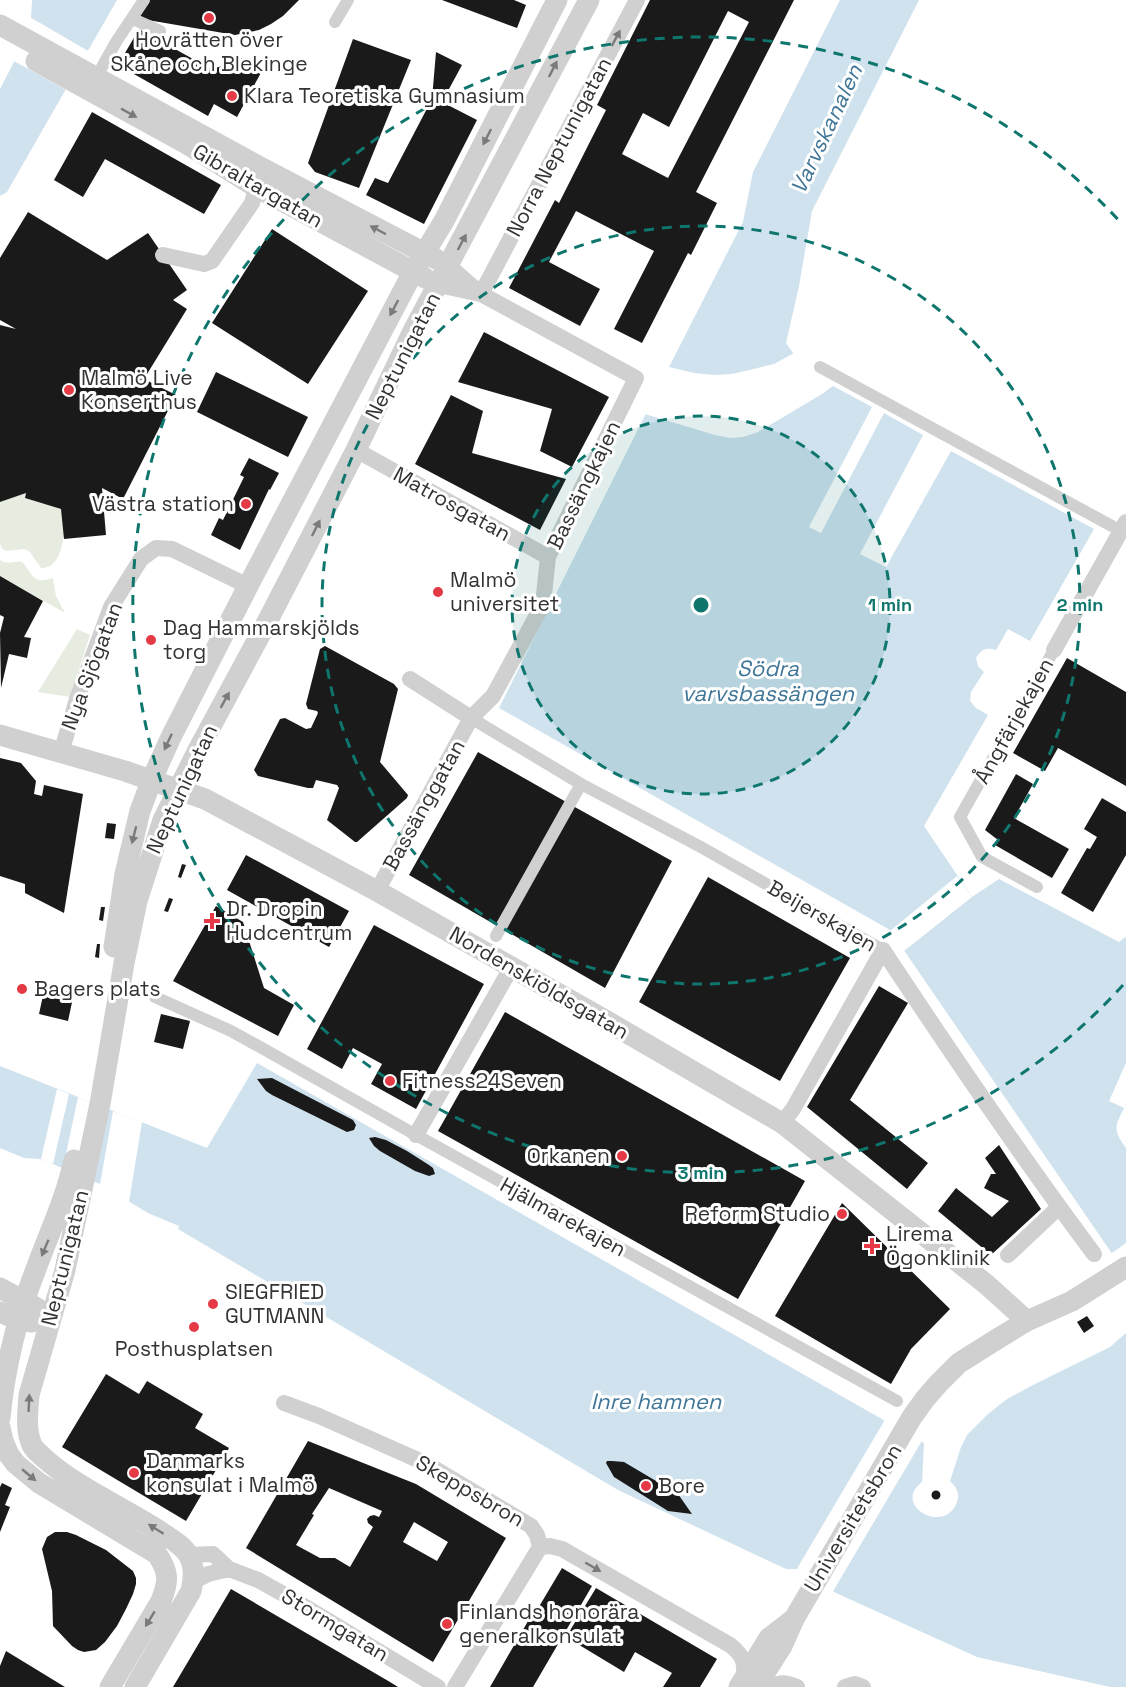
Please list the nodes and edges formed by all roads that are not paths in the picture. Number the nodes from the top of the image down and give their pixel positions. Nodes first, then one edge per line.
1 (144, 0) edge
2 (348, 0) edge
3 (557, 0) edge
4 (589, 0) edge
5 (637, 0) edge
6 (133, 19) junction
7 (335, 22) dead end
8 (160, 31) dead end
9 (4, 36) edge
10 (88, 74) junction
11 (259, 178) junction
12 (163, 255) dead end
13 (419, 263) junction
14 (449, 266) junction
15 (439, 285) junction
16 (480, 294) junction
17 (820, 367) dead end
18 (356, 450) junction
19 (1124, 529) edge
20 (549, 557) junction
21 (248, 586) junction
22 (1054, 650) joint
23 (410, 679) dead end
24 (471, 718) junction
25 (0, 735) edge
26 (62, 753) junction
27 (152, 779) junction
28 (581, 784) junction
29 (178, 789) junction
30 (1037, 887) dead end
31 (377, 891) junction
32 (496, 936) dead end
33 (883, 950) junction
34 (511, 968) junction
35 (155, 997) dead end
36 (94, 1102) junction
37 (782, 1123) junction
38 (416, 1136) junction
39 (78, 1175) junction
40 (1059, 1207) junction
41 (1094, 1254) dead end
42 (1008, 1255) dead end
43 (1122, 1270) edge
44 (0, 1287) edge
45 (15, 1311) edge
46 (50, 1321) junction
47 (1027, 1321) junction
48 (897, 1401) dead end
49 (284, 1403) dead end
50 (0, 1418) edge
51 (0, 1427) edge
52 (540, 1547) junction
53 (192, 1569) junction
54 (229, 1569) junction
55 (747, 1684) edge
56 (110, 1687) edge
57 (135, 1687) edge
58 (438, 1687) edge
59 (455, 1687) edge
60 (772, 1687) edge
61 (797, 1687) edge
62 (845, 1687) edge
63 (863, 1687) edge

1 - 6 street
2 - 7 street
3 -> 13 street, Neptunigatan
14 -> 4 street, Neptunigatan
16 -> 5 street, Norra Neptunigatan
6 - 8 street
6 - 10 street
9 - 10 street, Gibraltargatan
10 - 11 street, Gibraltargatan
11 - 12 street
11 - 13 street, Gibraltargatan
13 - 14 street, Gibraltargatan
13 - 15 street, Gibraltargatan
13 -> 21 street, Neptunigatan
14 - 15 street, Neptunigatan
14 - 16 street
15 - 16 street
15 - 18 street, Neptunigatan
16 - 20 street, Bassängkajen
17 - 19 street
18 - 20 street, Matrosgatan
29 -> 18 street, Neptunigatan
19 - 22 street, Ångfärjekajen
20 - 24 street, Bassängkajen
21 - 26 street, Nya Sjögatan
21 -> 27 street, Neptunigatan
22 - 30 street, Ångfärjekajen
23 - 24 street
24 - 28 street, Beijerskajen
24 - 31 street, Bassänggatan
25 - 26 street, Nordenskiöldsgatan
26 - 27 street, Nordenskiöldsgatan
27 - 29 street, Nordenskiöldsgatan
27 -> 36 street, Neptunigatan
28 - 32 street
28 - 33 street, Beijerskajen
29 - 31 street, Nordenskiöldsgatan
29 - 36 street, Neptunigatan
31 - 34 street, Nordenskiöldsgatan
33 - 37 street
33 - 40 street, Beijerskajen
34 - 37 street, Nordenskiöldsgatan
34 - 38 street
35 - 38 street, Hjälmarekajen
36 - 39 street, Neptunigatan
37 - 47 street, Nordenskiöldsgatan
38 - 48 street, Hjälmarekajen
39 -> 45 street, Neptunigatan
39 - 46 street, Neptunigatan
40 - 41 street, Beijerskajen
40 - 42 street
43 - 47 street, Universitetsbron
44 - 45 street
45 - 46 street
45 - 50 street, Neptunigatan
53 -> 46 street, Neptunigatan
47 - 55 street, Universitetsbron
49 - 52 street, Skeppsbron
51 -> 56 street
52 -> 55 street, Skeppsbron
52 - 59 street
53 - 54 street
53 - 54 street, Stormgatan
53 - 57 street
54 - 58 street, Stormgatan
60 - 61 street
62 - 63 street

